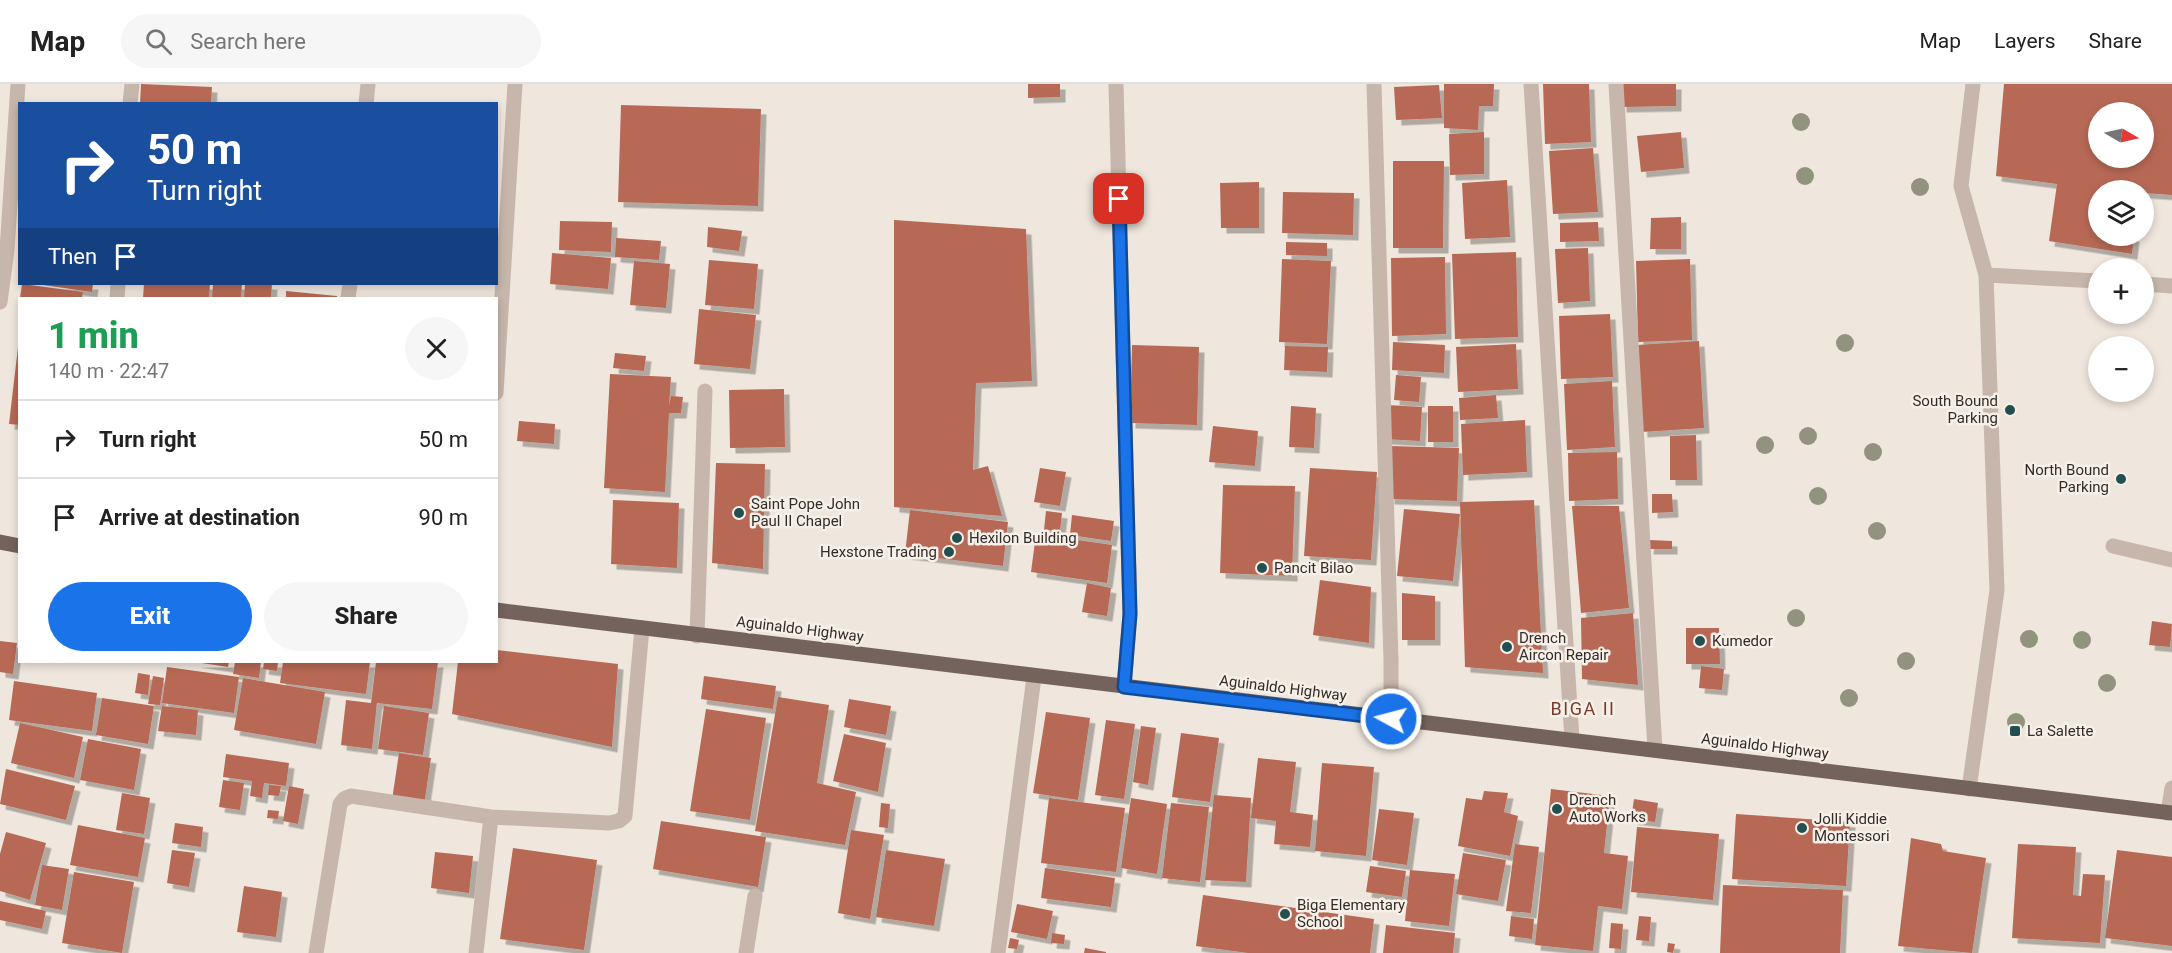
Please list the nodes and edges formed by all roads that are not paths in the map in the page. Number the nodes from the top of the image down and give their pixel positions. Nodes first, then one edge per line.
1 (18, 84) edge
2 (132, 84) edge
3 (368, 84) edge
4 (515, 84) edge
5 (1116, 84) edge
6 (1374, 84) edge
7 (1531, 84) edge
8 (1616, 84) edge
9 (1973, 84) edge
10 (130, 102) edge
11 (366, 102) edge
12 (1986, 275) junction
13 (2088, 280) edge
14 (2154, 285) edge
15 (2172, 286) edge
16 (0, 302) edge
17 (498, 360) edge
18 (705, 391) dead end
19 (0, 542) edge
20 (18, 546) edge
21 (2114, 546) dead end
22 (2172, 560) edge
23 (498, 610) edge
24 (642, 628) junction
25 (697, 636) junction
26 (1034, 677) junction
27 (1124, 687) junction
28 (1391, 719) junction
29 (1572, 740) junction
30 (1655, 750) junction
31 (2172, 788) edge
32 (1969, 789) junction
33 (2170, 813) edge
34 (491, 817) junction
35 (755, 896) dead end
36 (316, 953) edge
37 (476, 953) edge
38 (746, 953) edge
39 (998, 953) edge

1 - 16 street
2 - 10 street
3 - 11 street
4 - 17 street
5 - 27 street
6 - 28 street
7 - 29 street
8 - 30 street
9 - 12 street
12 - 13 street
12 - 32 street
14 - 15 street
18 - 25 street
19 - 20 main road
21 - 22 street
23 - 24 main road, Aguinaldo Highway
24 - 25 main road, Aguinaldo Highway
24 - 34 street
25 - 26 main road, Aguinaldo Highway
26 - 27 main road, Aguinaldo Highway
26 - 39 street
27 - 28 main road, Aguinaldo Highway
28 - 29 main road, Aguinaldo Highway
29 - 30 main road, Aguinaldo Highway
30 - 32 main road, Aguinaldo Highway
31 - 33 street
32 - 33 main road, Aguinaldo Highway
34 - 36 street
34 - 37 street
35 - 38 street

